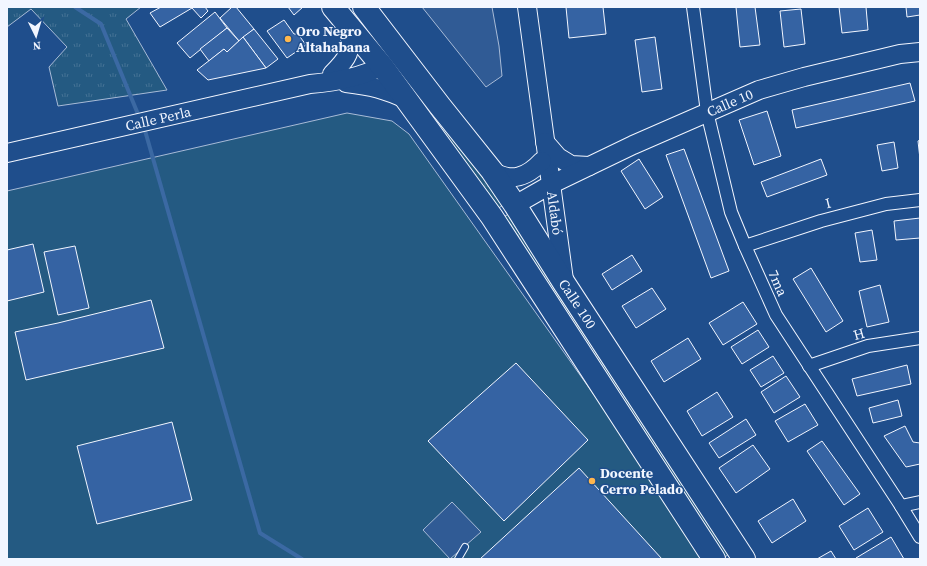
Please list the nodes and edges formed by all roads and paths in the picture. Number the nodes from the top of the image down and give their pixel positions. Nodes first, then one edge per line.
1 (333, 7) edge
2 (364, 7) edge
3 (527, 7) edge
4 (693, 7) edge
5 (350, 28) junction
6 (920, 52) edge
7 (402, 56) junction
8 (382, 66) junction
9 (332, 78) junction
10 (408, 100) junction
11 (707, 112) junction
12 (545, 142) junction
13 (7, 153) edge
14 (542, 161) junction
15 (589, 166) junction
16 (492, 171) junction
17 (550, 185) junction
18 (920, 200) edge
19 (515, 205) junction
20 (492, 217) junction
21 (745, 246) junction
22 (564, 283) junction
23 (920, 338) edge
24 (809, 366) junction
25 (920, 502) edge
26 (901, 506) junction
27 (920, 537) edge
28 (465, 547) dead end
29 (738, 557) edge
30 (458, 559) edge
31 (714, 559) edge

1 - 5 highway, Calle 100
2 - 7 highway, Calle 100
3 - 12 main road, Aldabó
4 - 11 street, 7ma
5 - 8 highway, Calle 100
5 - 9 main road
6 - 11 main road, Calle 10
7 - 8 highway
7 - 16 highway, Calle 100
8 - 9 main road, Calle Perla
8 - 10 highway, Calle 100
9 - 10 main road
9 - 13 main road, Calle Perla
10 - 20 highway, Calle 100
11 - 15 main road, Calle 10
11 - 21 street, 7ma
12 - 14 main road, Aldabó
12 - 15 main road
12 - 17 main road, Aldabó
14 - 16 main road
14 - 19 main road, Aldabó
15 - 17 main road, Calle 10
16 - 19 highway, Calle 100
17 - 19 main road, Calle 10
17 - 22 main road, Aldabó
18 - 21 street, I
19 - 20 highway
19 - 22 highway, Calle 100
20 - 31 highway, Calle 100
21 - 24 street, 7ma
22 - 29 highway, Calle 100
23 - 24 street, H
24 - 26 street, 7ma
25 - 26 street
26 - 27 street, 7ma
28 - 30 lane

